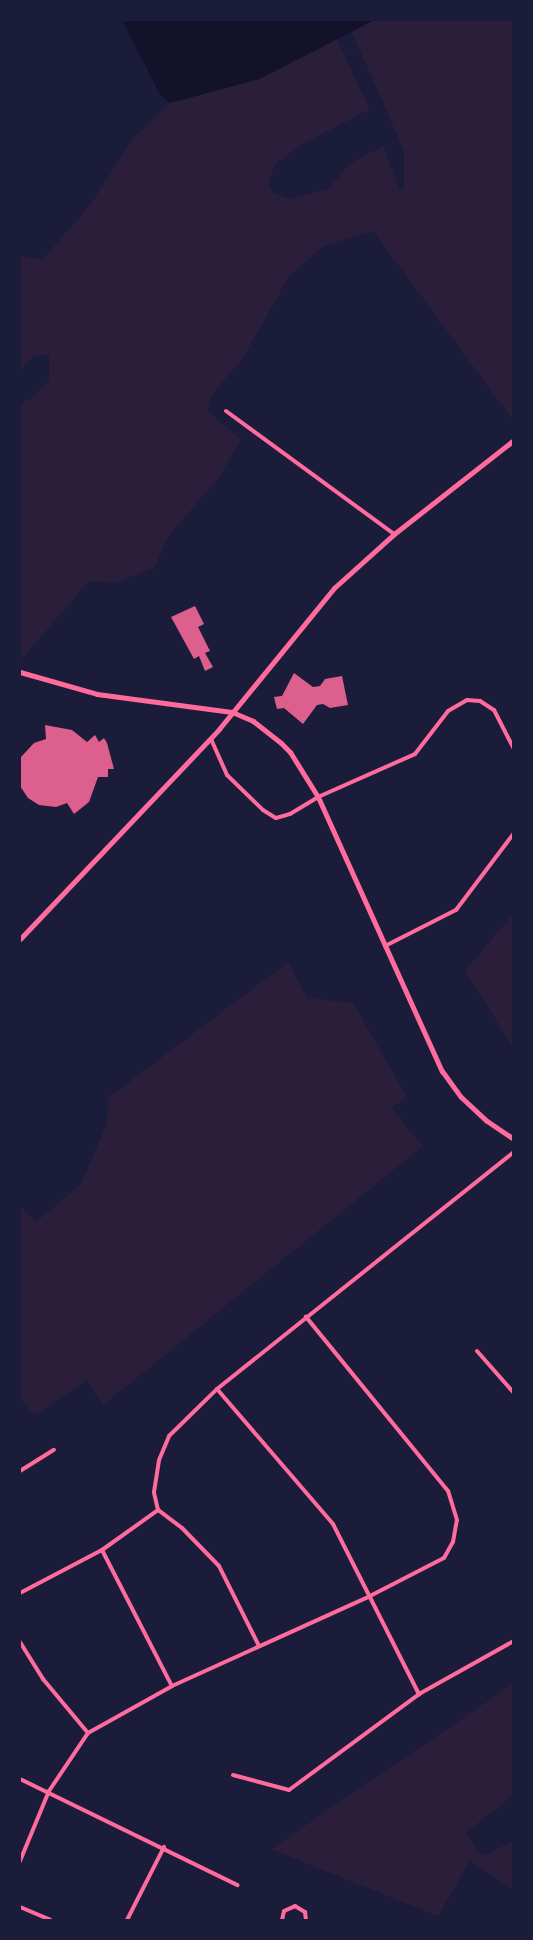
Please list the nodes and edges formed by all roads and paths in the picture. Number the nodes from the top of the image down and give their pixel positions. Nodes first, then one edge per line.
1 (226, 411) dead end
2 (513, 440) edge
3 (394, 534) junction
4 (20, 672) edge
5 (232, 712) junction
6 (210, 738) junction
7 (513, 749) edge
8 (318, 797) junction
9 (513, 833) edge
10 (20, 939) edge
11 (384, 946) junction
12 (513, 1139) edge
13 (513, 1152) edge
14 (306, 1317) junction
15 (477, 1351) dead end
16 (217, 1389) junction
17 (513, 1393) edge
18 (54, 1450) dead end
19 (20, 1471) edge
20 (158, 1510) junction
21 (102, 1550) junction
22 (20, 1593) edge
23 (370, 1596) junction
24 (513, 1641) edge
25 (20, 1642) edge
26 (259, 1646) junction
27 (172, 1686) junction
28 (419, 1694) junction
29 (88, 1733) junction
30 (233, 1774) dead end
31 (20, 1779) edge
32 (49, 1791) junction
33 (164, 1847) junction
34 (20, 1861) edge
35 (237, 1885) dead end
36 (20, 1907) edge
37 (50, 1920) edge
38 (127, 1920) edge
39 (282, 1920) edge
40 (306, 1920) edge

1 - 3 street
2 - 3 main road
3 - 5 main road
4 - 5 main road
5 - 6 main road
5 - 8 main road
6 - 8 street
6 - 10 main road
7 - 8 street
8 - 11 main road
9 - 11 street
11 - 12 main road
13 - 14 street
14 - 16 street
14 - 23 street
15 - 17 street
16 - 20 street
16 - 23 street
18 - 19 street
20 - 21 street
20 - 26 street
21 - 22 street
21 - 27 street
23 - 26 street
23 - 28 street
24 - 28 street
25 - 29 street
26 - 27 street
27 - 29 street
28 - 30 street
29 - 32 street
31 - 32 street
32 - 33 street
32 - 34 street
33 - 35 street
33 - 38 street
36 - 37 street
39 - 40 street

